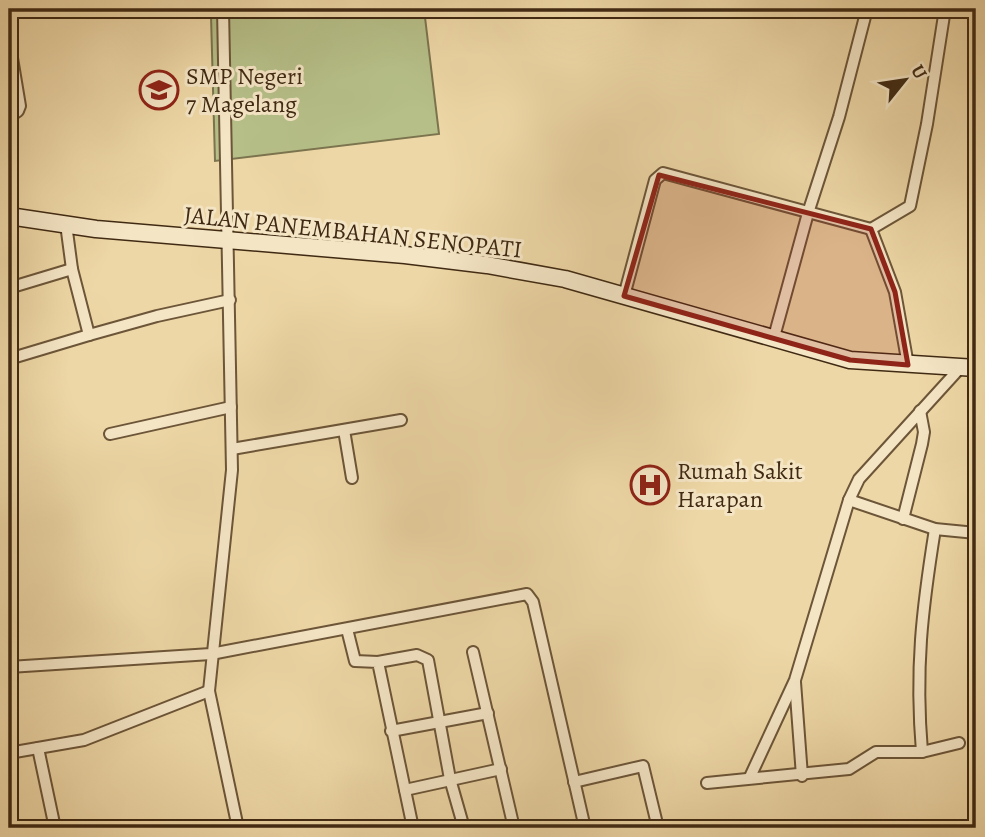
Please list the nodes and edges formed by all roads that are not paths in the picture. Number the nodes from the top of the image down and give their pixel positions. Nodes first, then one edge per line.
1 (223, 9) edge
2 (867, 9) edge
3 (945, 9) edge
4 (9, 40) edge
5 (9, 117) edge
6 (808, 213) junction
7 (9, 216) edge
8 (66, 225) junction
9 (871, 229) junction
10 (227, 240) junction
11 (72, 269) junction
12 (9, 288) edge
13 (624, 296) junction
14 (230, 300) junction
15 (89, 335) junction
16 (774, 337) junction
17 (9, 359) edge
18 (908, 365) junction
19 (968, 368) edge
20 (231, 407) junction
21 (920, 411) junction
22 (401, 420) dead end
23 (344, 429) junction
24 (110, 434) dead end
25 (232, 449) junction
26 (352, 478) dead end
27 (849, 500) junction
28 (903, 519) junction
29 (935, 529) junction
30 (976, 533) edge
31 (347, 629) junction
32 (473, 652) dead end
33 (211, 654) junction
34 (378, 662) junction
35 (9, 667) edge
36 (795, 680) junction
37 (209, 691) junction
38 (488, 712) junction
39 (439, 720) junction
40 (391, 731) junction
41 (959, 743) dead end
42 (38, 748) junction
43 (922, 752) junction
44 (9, 753) edge
45 (501, 769) junction
46 (802, 776) junction
47 (750, 777) junction
48 (450, 779) junction
49 (574, 782) junction
50 (708, 783) dead end
51 (405, 790) junction
52 (55, 828) edge
53 (238, 828) edge
54 (413, 828) edge
55 (464, 828) edge
56 (514, 828) edge
57 (585, 828) edge
58 (659, 828) edge

1 - 10 street
2 - 6 street
3 - 9 street
4 - 5 street
6 - 9 street
6 - 13 street
6 - 16 street
7 - 8 main road, JALAN PANEMBAHAN SENOPATI
8 - 10 main road, JALAN PANEMBAHAN SENOPATI
8 - 11 street
9 - 18 street
10 - 13 main road, JALAN PANEMBAHAN SENOPATI
10 - 14 street
11 - 12 street
11 - 15 street
13 - 16 main road, JALAN PANEMBAHAN SENOPATI
14 - 15 street
14 - 20 street
15 - 17 street
16 - 18 main road, JALAN PANEMBAHAN SENOPATI
18 - 19 main road, JALAN PANEMBAHAN SENOPATI
19 - 21 street
20 - 24 street
20 - 25 street
21 - 27 street
21 - 28 street
22 - 23 street
23 - 25 street
23 - 26 street
25 - 33 street
27 - 28 street
27 - 36 street
28 - 29 street
29 - 30 street
29 - 43 street
31 - 33 street
31 - 34 street
31 - 49 street
32 - 38 street
33 - 35 street
33 - 37 street
34 - 39 street
34 - 40 street
36 - 46 street
36 - 47 street
37 - 42 street
37 - 53 street
38 - 39 street
38 - 45 street
39 - 40 street
39 - 48 street
40 - 51 street
41 - 43 street
42 - 44 street
42 - 52 street
43 - 46 street
45 - 48 street
45 - 56 street
46 - 47 street
47 - 50 street
48 - 51 street
48 - 55 street
49 - 57 street
49 - 58 street
51 - 54 street

